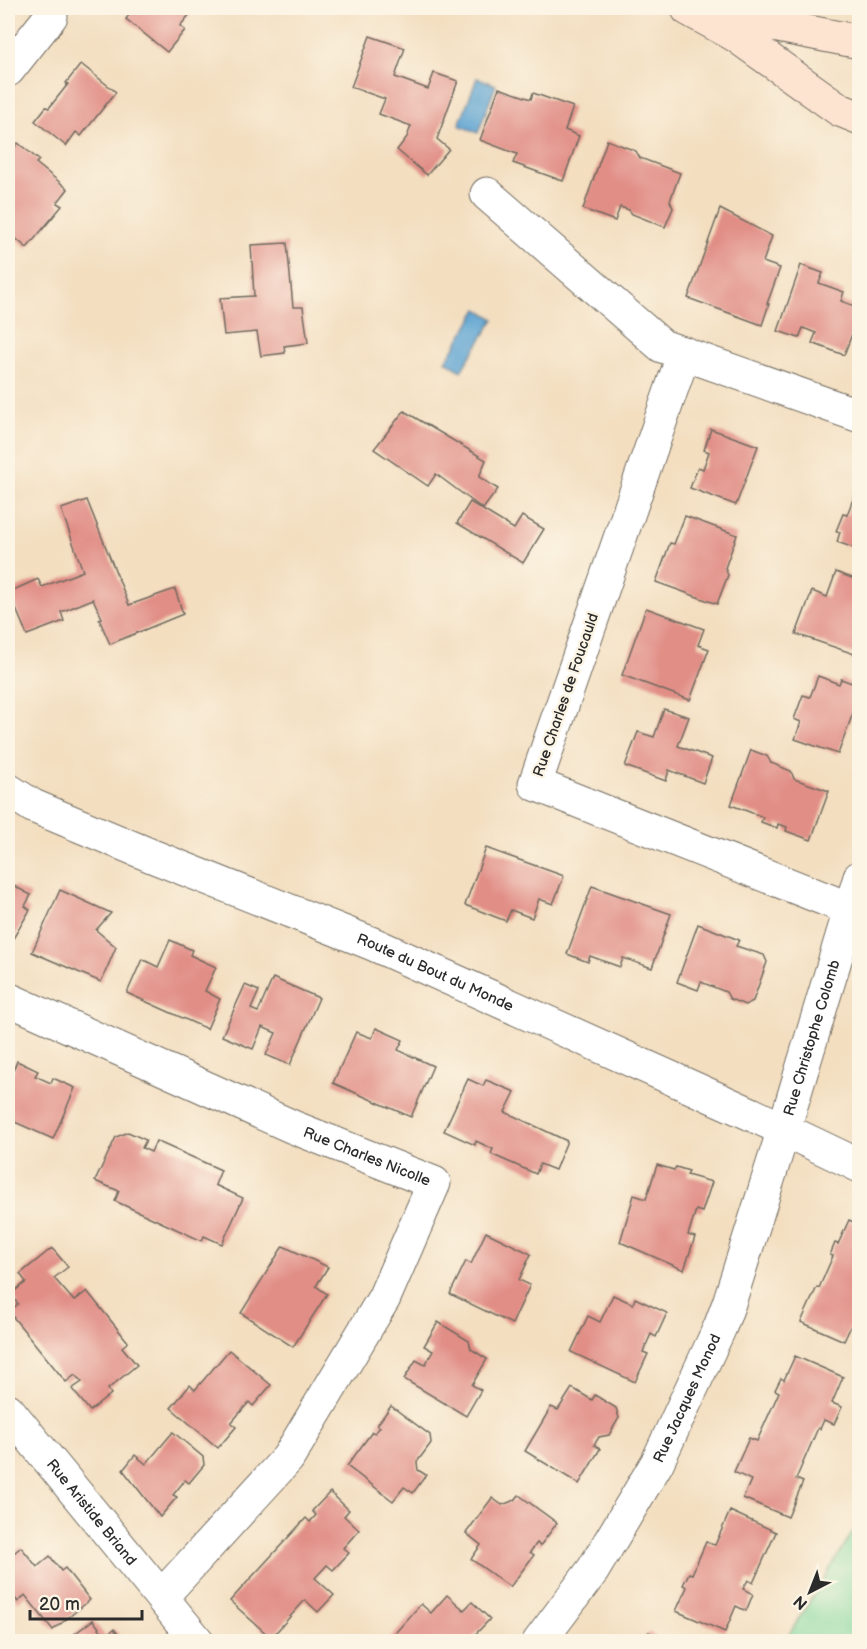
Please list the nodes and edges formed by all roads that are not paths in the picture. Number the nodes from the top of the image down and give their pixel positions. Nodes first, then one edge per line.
1 (686, 8) edge
2 (51, 16) dead end
3 (860, 42) edge
4 (8, 70) edge
5 (860, 118) edge
6 (487, 194) dead end
7 (684, 353) junction
8 (860, 416) edge
9 (8, 790) edge
10 (860, 877) edge
11 (850, 909) junction
12 (8, 999) edge
13 (784, 1129) junction
14 (860, 1166) edge
15 (8, 1410) edge
16 (162, 1596) junction
17 (198, 1641) edge
18 (539, 1641) edge

1 - 3 street
1 - 5 street
2 - 4 street
6 - 7 street
7 - 8 street
7 - 11 street, Rue Charles de Foucauld
9 - 13 street, Route du Bout du Monde
10 - 11 street, Rue Christophe Colomb
11 - 13 street, Rue Christophe Colomb
12 - 16 street, Rue Charles Nicolle
13 - 14 street, Route du Bout du Monde
13 - 18 street, Rue Jacques Monod
15 - 16 street, Rue Aristide Briand
16 - 17 street, Rue Aristide Briand

